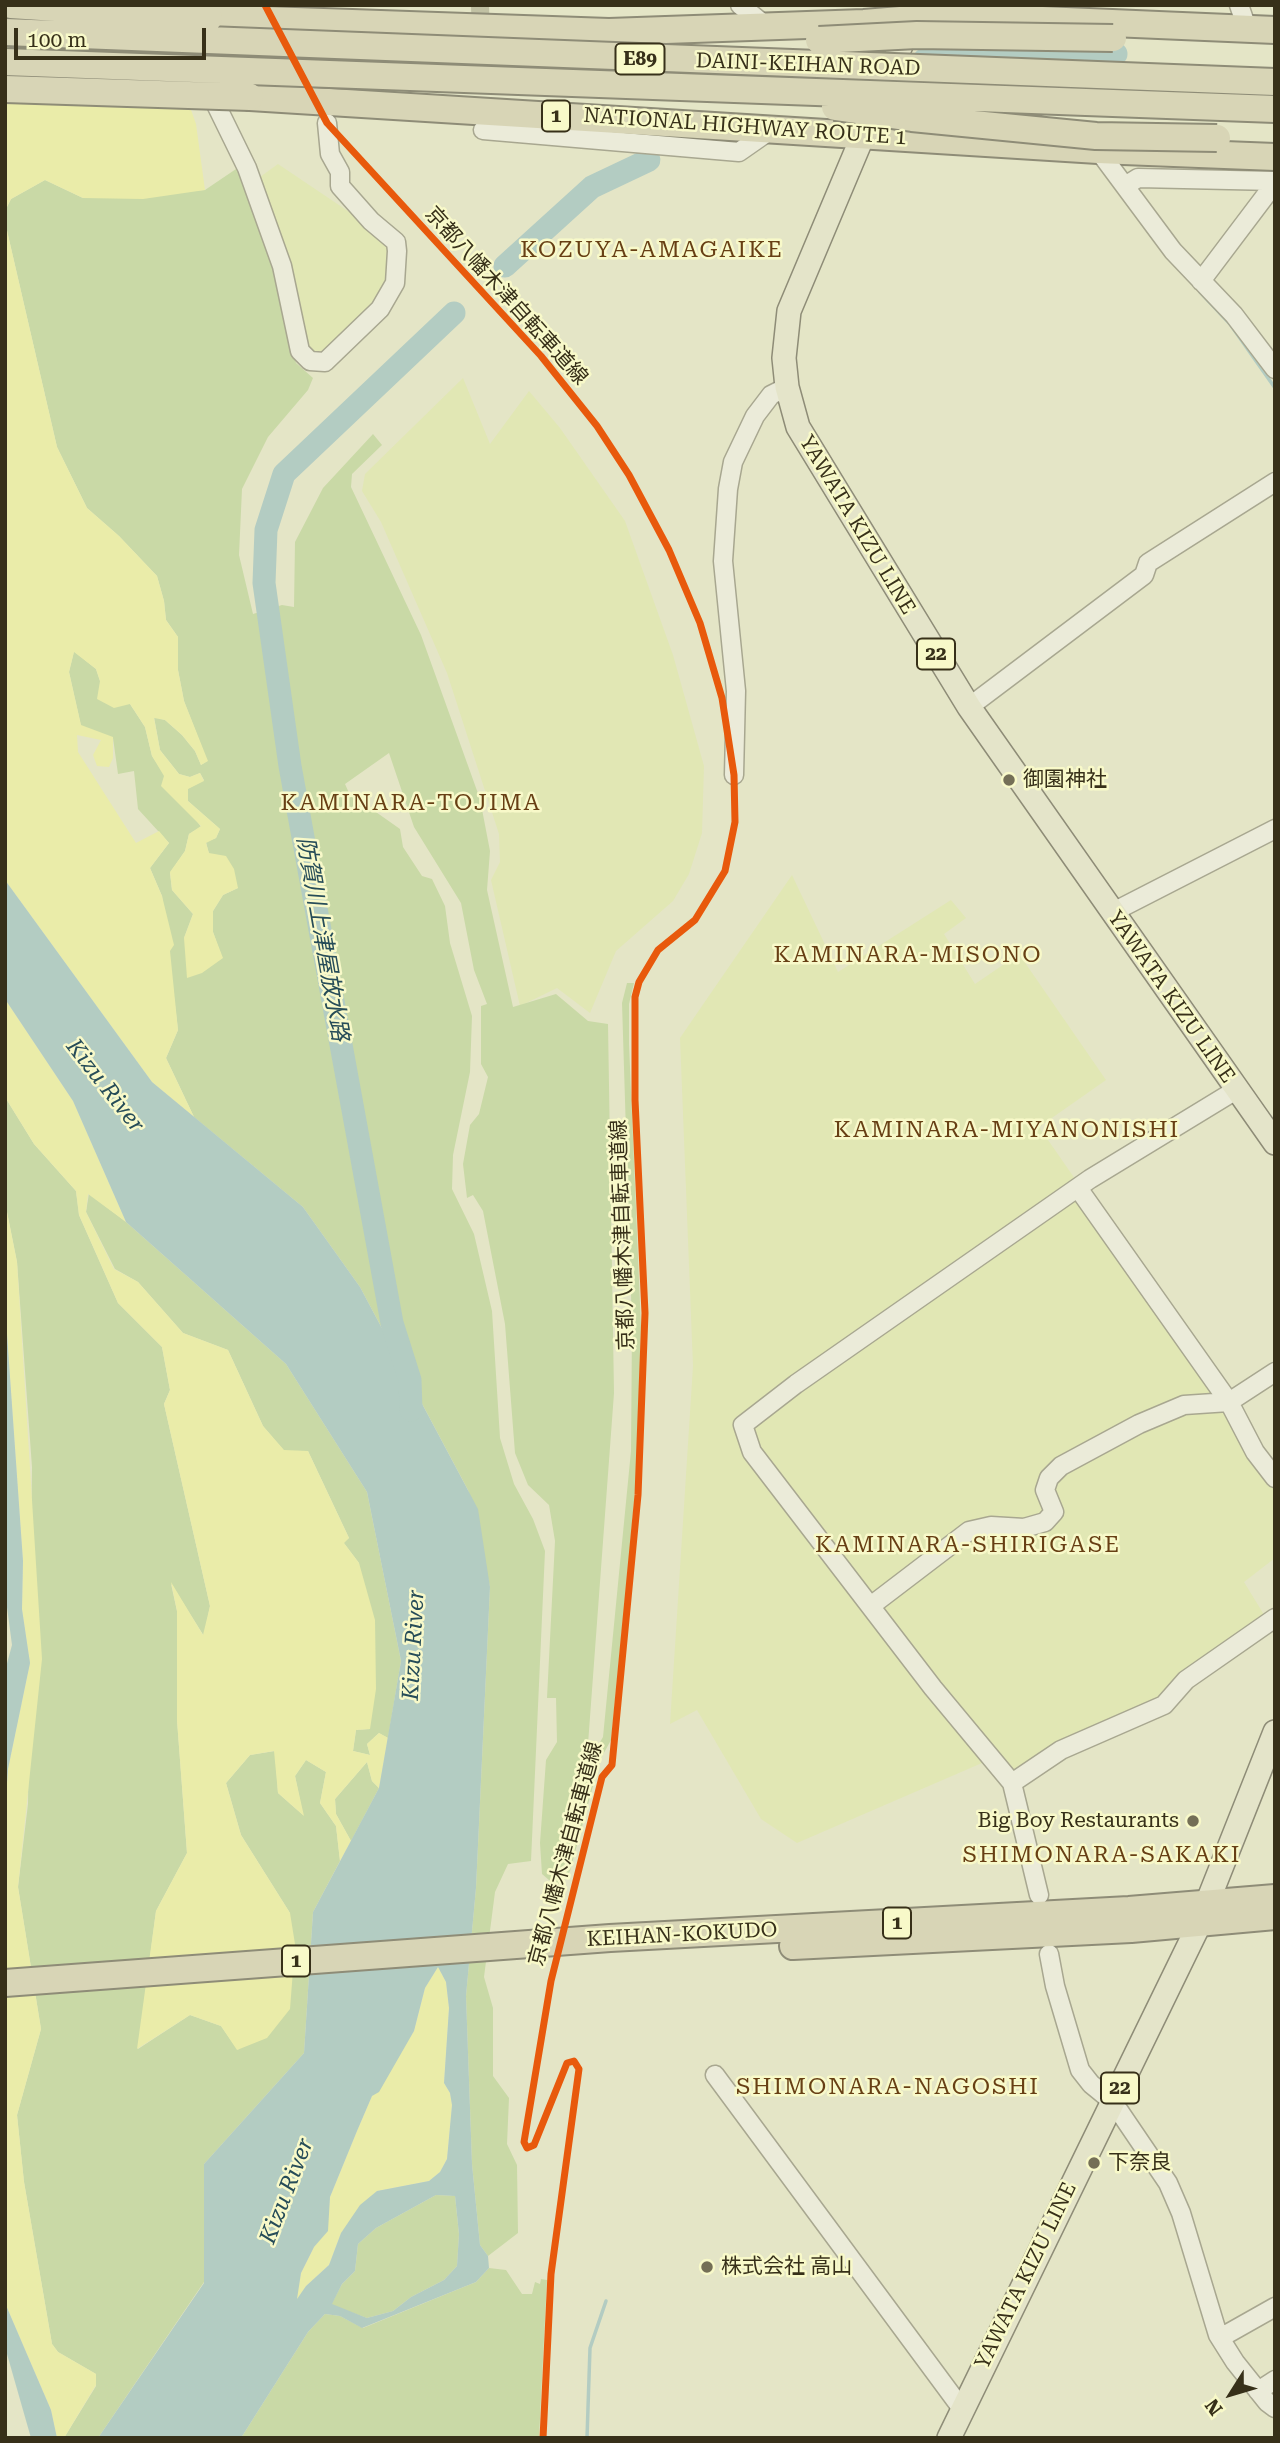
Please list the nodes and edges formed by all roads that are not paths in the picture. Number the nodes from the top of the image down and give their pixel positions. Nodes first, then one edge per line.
1 (11, 5) edge
2 (167, 5) edge
3 (740, 5) edge
4 (1243, 17) edge
5 (913, 18) edge
6 (766, 26) junction
7 (1275, 30) edge
8 (5, 32) edge
9 (1275, 46) edge
10 (524, 53) junction
11 (5, 62) edge
12 (498, 80) junction
13 (1275, 82) edge
14 (5, 89) edge
15 (1275, 109) edge
16 (327, 123) dead end
17 (867, 126) junction
18 (772, 128) junction
19 (483, 130) dead end
20 (1275, 140) edge
21 (1098, 150) junction
22 (1275, 157) edge
23 (1275, 182) edge
24 (1125, 186) junction
25 (1201, 281) junction
26 (1275, 369) edge
27 (787, 387) junction
28 (1275, 482) edge
29 (970, 708) junction
30 (734, 775) dead end
31 (1275, 829) edge
32 (1112, 912) junction
33 (1236, 1090) junction
34 (1275, 1143) edge
35 (1078, 1188) junction
36 (1275, 1372) edge
37 (1229, 1402) junction
38 (1275, 1478) edge
39 (872, 1605) junction
40 (1275, 1618) edge
41 (1275, 1732) edge
42 (1012, 1783) junction
43 (1039, 1895) dead end
44 (1275, 1898) edge
45 (1203, 1913) junction
46 (1275, 1916) edge
47 (586, 1949) junction
48 (1049, 1954) dead end
49 (5, 1983) edge
50 (5, 2001) edge
51 (715, 2075) dead end
52 (1113, 2102) junction
53 (1275, 2307) edge
54 (1220, 2338) junction
55 (1275, 2380) edge
56 (1258, 2391) junction
57 (1275, 2408) edge
58 (962, 2409) junction
59 (949, 2438) edge

1 - 6 highway, bridge
2 - 16 street
3 - 6 street
4 - 5 highway
4 - 7 highway
5 - 6 highway
5 - 17 main road, YAWATA KIZU LINE / 22, bridge
8 - 10 highway, DAINI-KEIHAN ROAD / E89, bridge
9 - 10 highway, bridge
10 - 13 highway, DAINI-KEIHAN ROAD / E89, bridge
11 - 12 highway, DAINI-KEIHAN ROAD / E89, bridge
12 - 15 highway, DAINI-KEIHAN ROAD / E89, bridge
12 - 20 highway, bridge
14 - 18 highway, NATIONAL HIGHWAY ROUTE 1 / 1, bridge
17 - 18 highway, NATIONAL HIGHWAY ROUTE 1 / 1
17 - 21 highway, NATIONAL HIGHWAY ROUTE 1 / 1
17 - 27 main road, YAWATA KIZU LINE / 22
18 - 19 street
21 - 22 highway, NATIONAL HIGHWAY ROUTE 1 / 1
21 - 24 street
23 - 24 street
23 - 25 street
24 - 25 street
25 - 26 street
27 - 29 main road, YAWATA KIZU LINE / 22
27 - 30 street
28 - 29 street
29 - 32 main road, YAWATA KIZU LINE / 22
31 - 32 street
32 - 33 main road, YAWATA KIZU LINE / 22
33 - 34 main road, YAWATA KIZU LINE / 22
33 - 35 street
35 - 37 street
35 - 39 street
36 - 37 street
37 - 38 street
37 - 39 street
39 - 42 street
40 - 42 street
41 - 45 main road, YAWATA KIZU LINE / 22
42 - 43 street
44 - 45 highway, KEIHAN-KOKUDO / 1
45 - 46 highway, KEIHAN-KOKUDO / 1
45 - 47 highway, KEIHAN-KOKUDO / 1
45 - 52 main road, YAWATA KIZU LINE / 22
47 - 49 highway, KEIHAN-KOKUDO / 1
47 - 50 highway, KEIHAN-KOKUDO / 1
48 - 52 street
51 - 58 street
52 - 54 street
52 - 58 main road, YAWATA KIZU LINE / 22
53 - 54 street
54 - 56 street
55 - 56 street
56 - 57 street
58 - 59 main road, YAWATA KIZU LINE / 22

